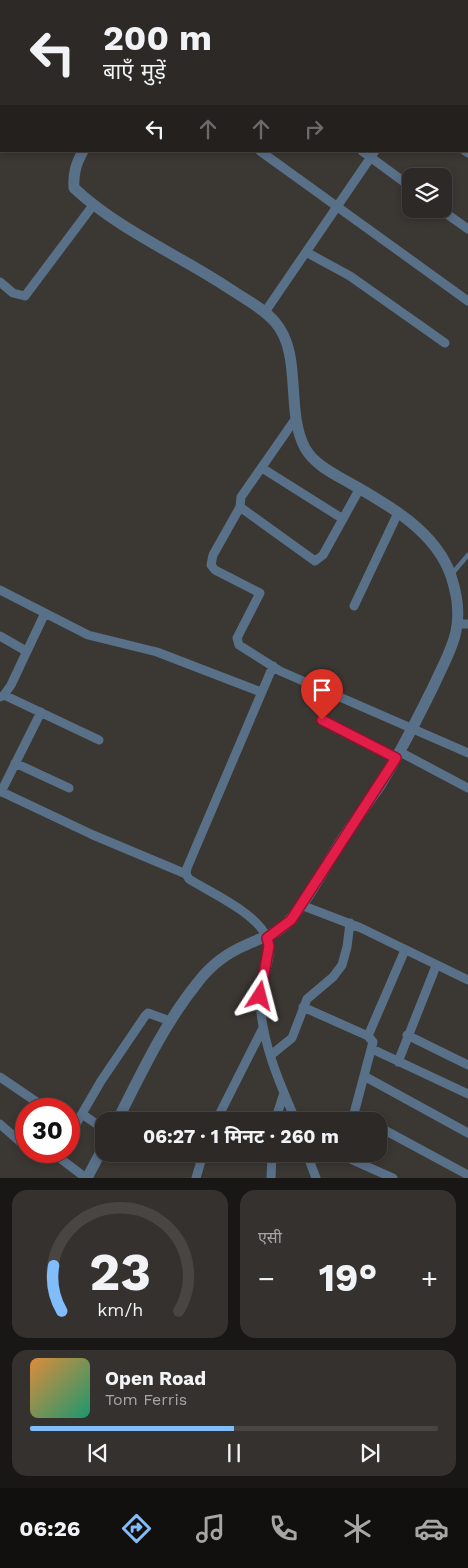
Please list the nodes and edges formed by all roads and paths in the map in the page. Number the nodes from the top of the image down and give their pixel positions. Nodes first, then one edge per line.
1 (82, 152) edge
2 (261, 152) edge
3 (373, 154) edge
4 (402, 179) edge
5 (94, 204) junction
6 (336, 206) junction
7 (452, 218) edge
8 (468, 229) edge
9 (306, 252) junction
10 (0, 282) edge
11 (468, 301) edge
12 (268, 308) junction
13 (445, 343) dead end
14 (296, 418) junction
15 (262, 468) junction
16 (360, 488) junction
17 (240, 508) junction
18 (398, 513) junction
19 (343, 519) junction
20 (468, 555) edge
21 (451, 575) junction
22 (0, 590) edge
23 (354, 606) dead end
24 (44, 613) junction
25 (463, 624) edge
26 (0, 636) edge
27 (26, 651) junction
28 (273, 666) junction
29 (261, 692) junction
30 (2, 696) edge
31 (42, 712) junction
32 (322, 720) dead end
33 (412, 729) junction
34 (99, 740) dead end
35 (468, 753) edge
36 (398, 755) junction
37 (15, 763) junction
38 (69, 788) dead end
39 (468, 788) edge
40 (0, 792) edge
41 (186, 874) junction
42 (301, 905) junction
43 (350, 924) junction
44 (267, 938) junction
45 (405, 950) junction
46 (436, 966) junction
47 (468, 980) edge
48 (303, 1007) junction
49 (170, 1021) junction
50 (263, 1028) junction
51 (407, 1035) junction
52 (368, 1036) junction
53 (372, 1049) junction
54 (271, 1056) junction
55 (398, 1062) junction
56 (468, 1065) edge
57 (364, 1076) junction
58 (0, 1077) edge
59 (284, 1093) junction
60 (468, 1094) edge
61 (31, 1098) edge
62 (122, 1112) edge
63 (221, 1112) edge
64 (279, 1112) edge
65 (294, 1112) edge
66 (354, 1112) edge
67 (82, 1114) junction
68 (80, 1117) edge
69 (95, 1123) edge
70 (0, 1124) edge
71 (387, 1131) edge
72 (468, 1133) edge
73 (15, 1137) edge
74 (95, 1162) edge
75 (201, 1162) edge
76 (272, 1162) edge
77 (310, 1162) edge
78 (357, 1162) edge
79 (66, 1163) edge
80 (468, 1175) edge
81 (86, 1178) edge
82 (196, 1178) edge
83 (271, 1178) edge
84 (316, 1178) edge
85 (393, 1178) edge

1 - 5 street
2 - 6 street
3 - 4 street
3 - 6 street
5 - 10 street
5 - 12 street
6 - 9 street
6 - 11 street
7 - 8 street
9 - 12 street
9 - 13 street
12 - 14 street
14 - 15 street
14 - 16 street
15 - 17 street
15 - 19 street
16 - 18 street
16 - 19 street
17 - 19 street
17 - 28 street
18 - 21 street
18 - 23 street
20 - 21 lane
21 - 25 street
22 - 24 street
24 - 27 street
24 - 29 street
25 - 33 street
26 - 27 street
27 - 30 street
28 - 29 street
28 - 33 street
29 - 41 street
30 - 31 street
31 - 34 street
31 - 37 street
32 - 36 street
33 - 35 street
33 - 36 street
36 - 39 street
36 - 42 street
37 - 38 street
37 - 40 street
40 - 41 street
41 - 44 street
42 - 43 street
42 - 44 street
43 - 45 street
43 - 48 street
44 - 49 street
44 - 50 street
45 - 46 street
45 - 52 street
46 - 47 street
46 - 51 street
48 - 52 street
48 - 54 street
49 - 62 street
49 - 67 street
50 - 54 street
50 - 63 street
51 - 55 street
51 - 56 street
52 - 53 street
53 - 55 street
53 - 57 street
54 - 59 street
55 - 60 street
57 - 66 street
57 - 72 street
58 - 61 street
59 - 64 street
59 - 65 street
67 - 68 street
67 - 69 street
70 - 73 street
71 - 80 street
74 - 81 street
75 - 82 street
76 - 83 street
77 - 84 street
78 - 85 street
79 - 81 street

